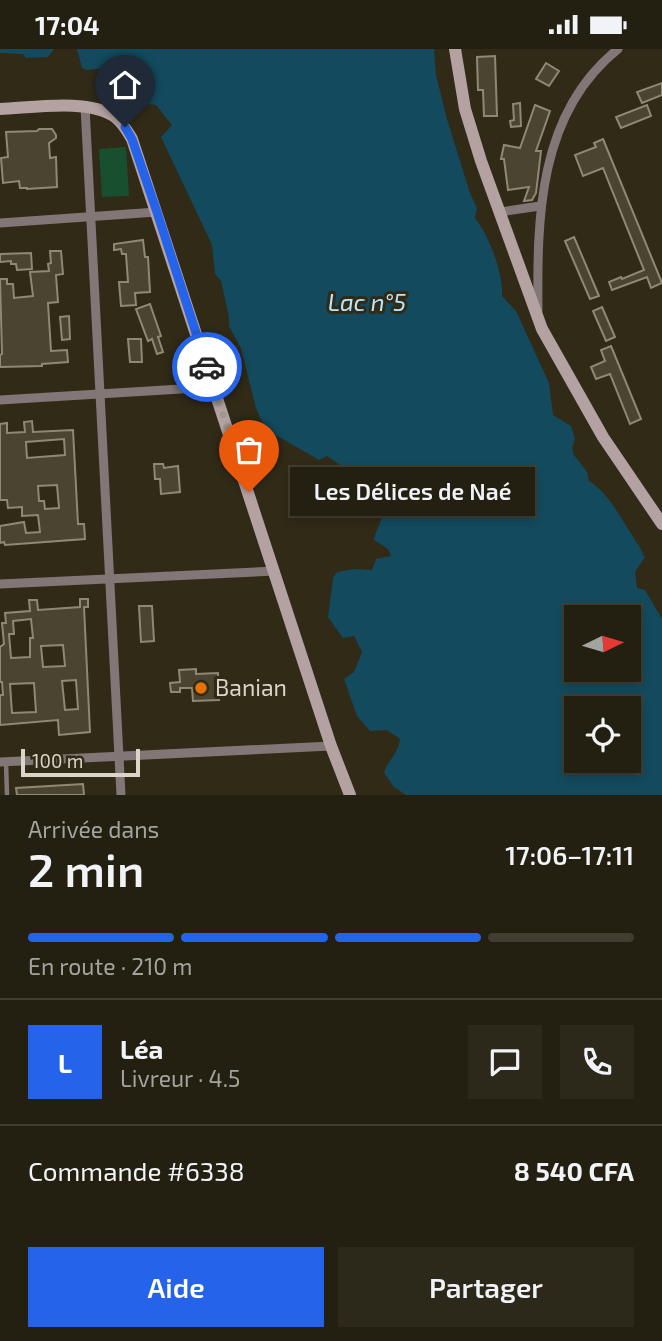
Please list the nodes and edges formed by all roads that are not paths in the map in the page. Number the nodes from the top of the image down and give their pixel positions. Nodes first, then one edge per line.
1 (455, 49) edge
2 (618, 49) edge
3 (85, 107) junction
4 (0, 109) edge
5 (540, 206) junction
6 (157, 212) junction
7 (500, 212) junction
8 (90, 216) junction
9 (0, 223) edge
10 (538, 320) junction
11 (214, 387) junction
12 (100, 394) junction
13 (0, 400) edge
14 (662, 524) edge
15 (275, 571) junction
16 (110, 579) junction
17 (0, 584) edge
18 (331, 745) junction
19 (119, 756) junction
20 (3, 761) edge
21 (7, 795) edge
22 (121, 795) edge
23 (350, 795) edge

1 - 7 street
2 - 5 street
3 - 4 street
3 - 6 street
3 - 8 street
5 - 7 street
5 - 10 street
6 - 8 street
6 - 11 street
7 - 10 street
8 - 9 street
8 - 12 street
10 - 14 street
11 - 12 street
11 - 15 street
12 - 13 street
12 - 16 street
15 - 16 street
15 - 18 street
16 - 17 street
16 - 19 street
18 - 19 street
18 - 23 street
19 - 20 street
19 - 22 street
20 - 21 lane

